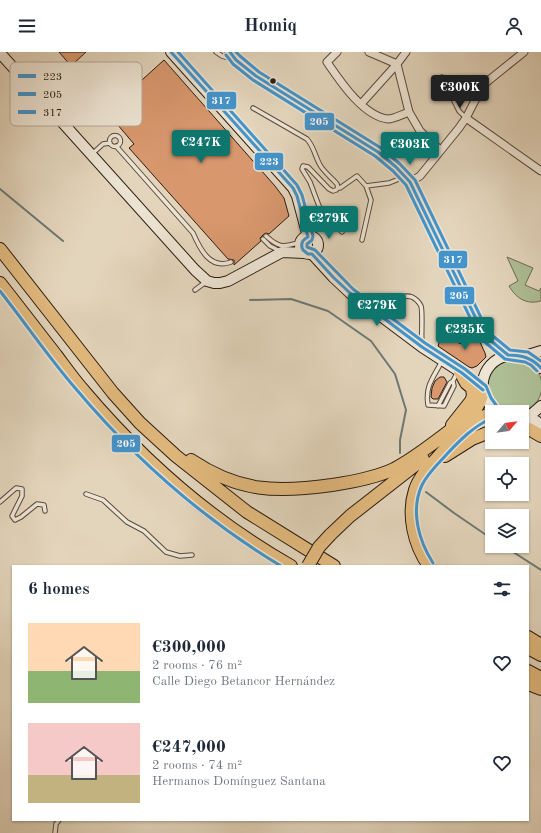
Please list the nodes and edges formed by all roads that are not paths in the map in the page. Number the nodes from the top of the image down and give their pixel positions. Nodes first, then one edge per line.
1 (171, 52) edge
2 (216, 52) edge
3 (230, 52) edge
4 (337, 52) edge
5 (369, 52) edge
6 (406, 52) edge
7 (524, 52) edge
8 (0, 53) edge
9 (236, 60) junction
10 (10, 64) edge
11 (397, 64) junction
12 (442, 77) dead end
13 (361, 104) junction
14 (253, 108) dead end
15 (409, 112) junction
16 (466, 118) junction
17 (66, 126) edge
18 (110, 143) junction
19 (116, 146) junction
20 (440, 150) junction
21 (92, 154) junction
22 (541, 171) edge
23 (408, 180) junction
24 (366, 186) junction
25 (338, 188) junction
26 (342, 232) dead end
27 (305, 239) junction
28 (362, 240) dead end
29 (0, 249) edge
30 (282, 252) junction
31 (308, 253) junction
32 (230, 262) dead end
33 (207, 281) junction
34 (0, 283) edge
35 (195, 290) dead end
36 (386, 320) junction
37 (422, 347) junction
38 (541, 351) edge
39 (508, 355) junction
40 (525, 356) junction
41 (442, 361) junction
42 (541, 368) edge
43 (487, 370) junction
44 (458, 375) junction
45 (483, 391) junction
46 (490, 405) edge
47 (541, 406) edge
48 (485, 416) edge
49 (529, 416) edge
50 (529, 421) edge
51 (140, 423) junction
52 (541, 425) edge
53 (529, 429) edge
54 (485, 433) edge
55 (541, 436) edge
56 (448, 438) junction
57 (426, 470) junction
58 (86, 494) dead end
59 (188, 496) junction
60 (0, 502) edge
61 (45, 512) dead end
62 (192, 555) dead end
63 (277, 565) edge
64 (289, 565) edge
65 (309, 565) edge
66 (332, 565) edge
67 (428, 565) edge
68 (529, 638) edge
69 (541, 645) edge
70 (529, 649) edge
71 (541, 655) edge
72 (529, 672) edge
73 (541, 678) edge
74 (529, 684) edge
75 (541, 688) edge
76 (58, 821) edge
77 (56, 833) edge

1 - 27 main road
2 - 9 lane
3 - 9 main road
4 - 13 street
5 - 11 street
6 - 11 street
7 - 16 street
8 - 10 main road
9 - 23 main road
11 - 13 street
11 - 15 street
12 - 16 lane
13 - 15 street
14 - 25 lane
15 - 20 street
16 - 20 street
16 - 22 street
17 - 21 main road
18 - 19 lane
18 - 19 lane
18 - 21 lane
19 - 32 lane
20 - 23 street
21 - 33 main road
23 - 24 lane
23 - 39 main road
24 - 25 lane
24 - 28 lane
25 - 26 lane
27 - 30 lane
27 - 31 main road
27 - 31 main road
29 - 51 highway
30 - 31 main road
30 - 33 main road
31 - 36 main road
33 - 35 lane
34 - 59 highway
36 - 37 main road
36 - 37 lane
37 - 41 main road
38 - 40 main road
39 - 40 main road
39 - 43 main road
40 - 42 main road
41 - 44 main road
41 - 44 lane
43 - 44 main road
43 - 45 main road
44 - 45 main road
44 - 56 highway
45 - 46 main road
45 - 56 highway
47 - 49 main road
48 - 56 highway
50 - 52 main road
51 - 56 highway
51 - 66 highway
53 - 55 highway
54 - 57 highway
56 - 57 highway
56 - 65 highway, bridge
57 - 67 highway
58 - 62 lane
59 - 63 highway
59 - 64 highway
60 - 61 lane
68 - 69 highway
70 - 71 highway
72 - 73 highway
74 - 75 highway
76 - 77 lane

